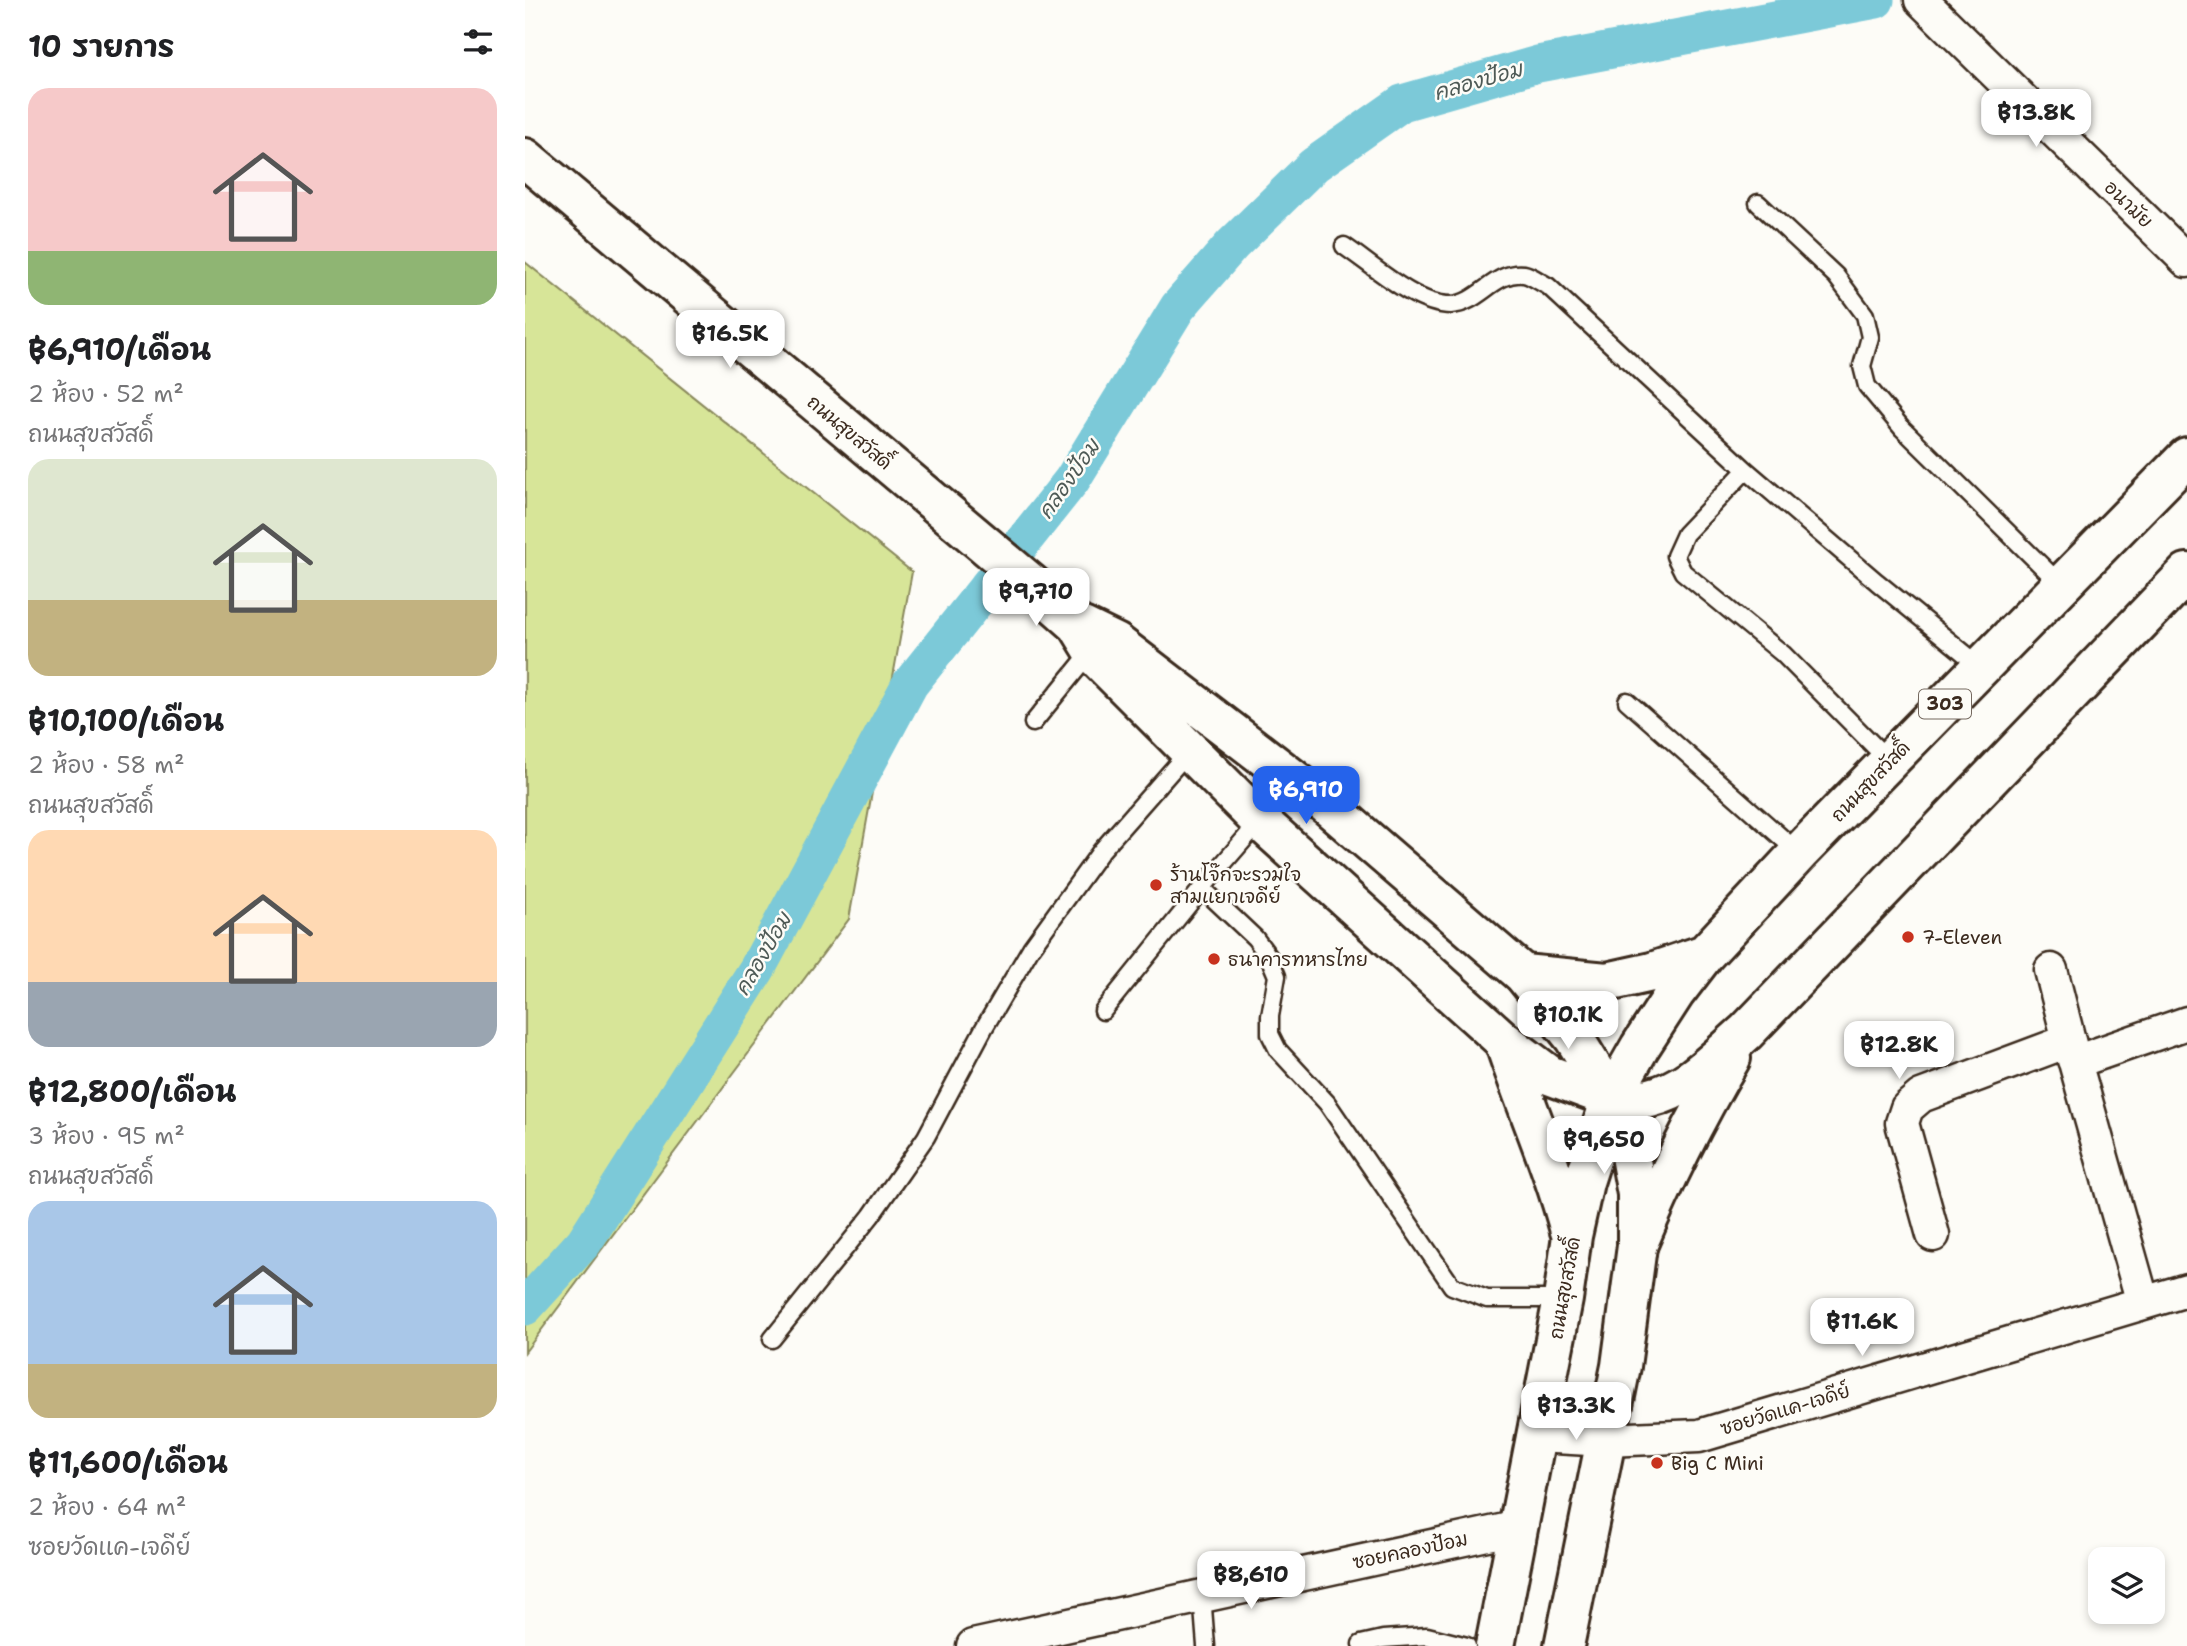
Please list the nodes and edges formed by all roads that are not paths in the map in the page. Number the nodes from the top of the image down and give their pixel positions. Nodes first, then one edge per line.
1 (1921, 0) edge
2 (525, 158) edge
3 (1758, 204) dead end
4 (1344, 246) dead end
5 (2187, 261) edge
6 (2187, 457) edge
7 (1746, 470) junction
8 (2187, 573) edge
9 (2061, 585) junction
10 (1098, 643) junction
11 (1981, 667) junction
12 (1627, 701) dead end
13 (1033, 723) dead end
14 (1188, 752) junction
15 (1889, 761) junction
16 (1327, 805) junction
17 (1260, 821) junction
18 (1290, 848) junction
19 (1799, 853) junction
20 (1202, 888) junction
21 (1705, 954) junction
22 (2051, 970) dead end
23 (1524, 974) junction
24 (1103, 1011) dead end
25 (2187, 1023) edge
26 (1746, 1032) junction
27 (1504, 1041) junction
28 (2072, 1052) junction
29 (1611, 1098) junction
30 (1933, 1235) dead end
31 (1572, 1236) junction
32 (1637, 1246) junction
33 (2187, 1290) edge
34 (1563, 1299) junction
35 (2143, 1303) junction
36 (772, 1339) dead end
37 (1537, 1436) junction
38 (1607, 1440) junction
39 (1519, 1527) junction
40 (1202, 1595) junction
41 (1361, 1644) dead end
42 (973, 1646) edge
43 (1206, 1646) edge
44 (1467, 1646) edge
45 (1495, 1646) edge
46 (1564, 1646) edge

1 - 5 street, อนามัย
2 - 10 main road, ถนนสุขสวัสดิ์
3 - 9 lane
4 - 7 lane
6 - 9 main road, ถนนสุขสวัสดิ์ / 303
7 - 11 lane
7 - 15 lane
8 - 26 main road, ถนนสุขสวัสดิ์
9 - 11 main road, ถนนสุขสวัสดิ์ / 303
10 - 13 lane
10 - 14 main road, ถนนสุขสวัสดิ์
10 - 16 main road, ถนนสุขสวัสดิ์
11 - 15 main road, ถนนสุขสวัสดิ์ / 303
12 - 19 lane
14 - 17 main road, ถนนสุขสวัสดิ์
14 - 36 lane
15 - 19 main road, ถนนสุขสวัสดิ์ / 303
16 - 18 main road
16 - 23 main road, ถนนสุขสวัสดิ์
17 - 18 main road, ถนนสุขสวัสดิ์
17 - 20 lane
18 - 27 main road, ถนนสุขสวัสดิ์
19 - 21 main road, ถนนสุขสวัสดิ์ / 303
20 - 24 lane
20 - 34 lane
21 - 23 main road
21 - 29 main road, ถนนสุขสวัสดิ์ / 303
22 - 28 street
23 - 29 main road, ถนนสุขสวัสดิ์
25 - 28 street
26 - 29 main road, ถนนสุขสวัสดิ์
26 - 32 main road
27 - 29 main road, ถนนสุขสวัสดิ์
27 - 31 main road
28 - 30 street
28 - 35 street
29 - 31 main road, ถนนสุขสวัสดิ์
29 - 32 main road, ถนนสุขสวัสดิ์
31 - 34 main road, ถนนสุขสวัสดิ์
32 - 38 main road, ถนนสุขสวัสดิ์
33 - 35 street, ซอยวัดแค-เจดีย์
34 - 37 main road, ถนนสุขสวัสดิ์
35 - 38 street, ซอยวัดแค-เจดีย์
37 - 38 street, ซอยวัดแค-เจดีย์
37 - 39 main road, ถนนสุขสวัสดิ์
38 - 46 main road, ถนนสุขสวัสดิ์
39 - 40 street, ซอยคลองป้อม
39 - 45 main road, ถนนสุขสวัสดิ์
40 - 42 street, ซอยคลองป้อม
40 - 43 lane
41 - 44 lane

